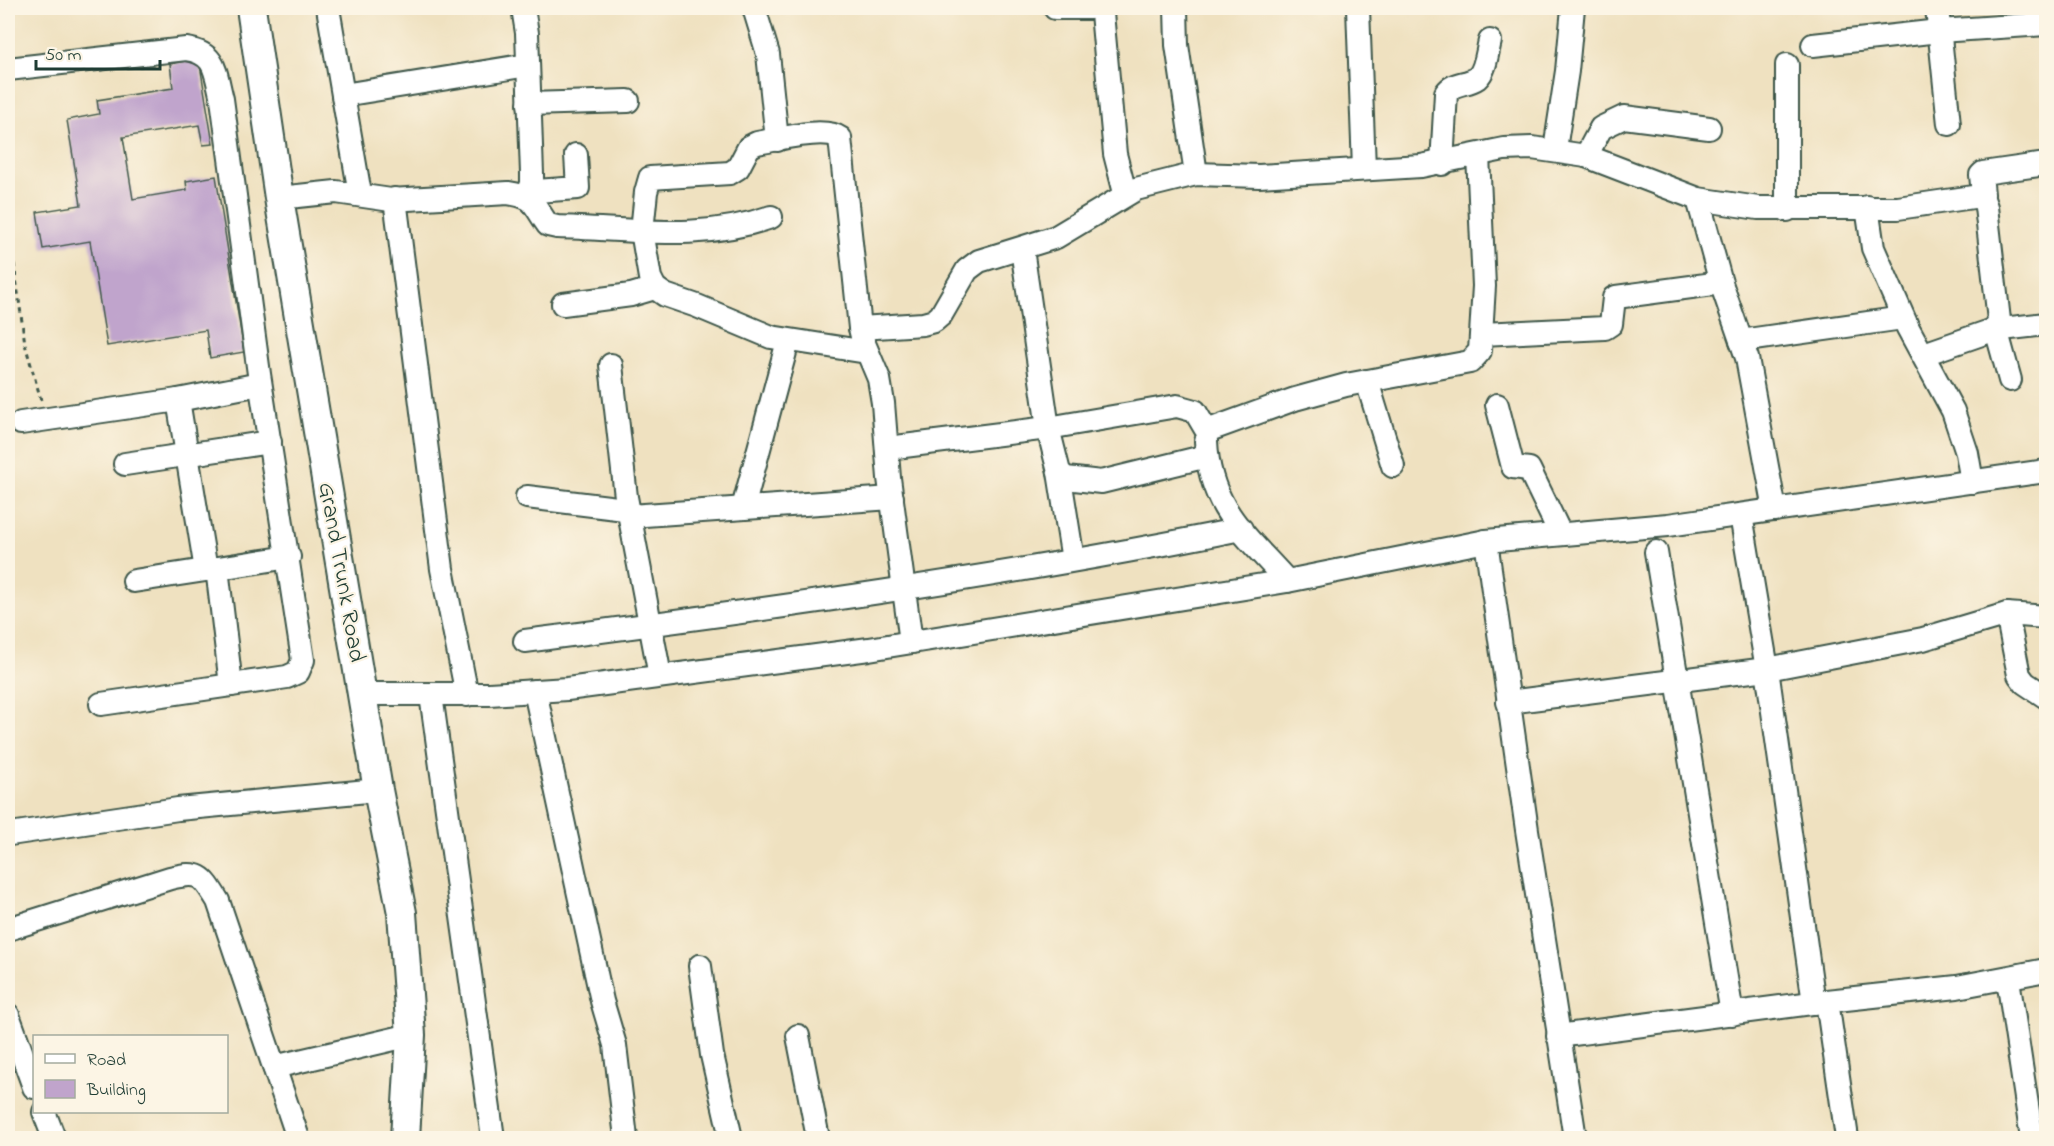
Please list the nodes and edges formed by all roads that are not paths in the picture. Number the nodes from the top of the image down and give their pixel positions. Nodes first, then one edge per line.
1 (251, 8) edge
2 (328, 8) edge
3 (523, 8) edge
4 (754, 8) edge
5 (1055, 8) edge
6 (1090, 8) edge
7 (1098, 8) edge
8 (1176, 8) edge
9 (1358, 8) edge
10 (1573, 8) edge
11 (1937, 8) edge
12 (2046, 24) edge
13 (1939, 31) junction
14 (1490, 41) dead end
15 (1813, 45) dead end
16 (528, 65) junction
17 (1787, 65) dead end
18 (8, 69) edge
19 (343, 95) junction
20 (628, 101) dead end
21 (529, 104) junction
22 (1949, 124) dead end
23 (1710, 128) dead end
24 (777, 140) junction
25 (1555, 149) junction
26 (576, 155) dead end
27 (1478, 155) junction
28 (1586, 156) junction
29 (1442, 164) junction
30 (2046, 164) edge
31 (1364, 169) junction
32 (1196, 174) junction
33 (360, 194) junction
34 (1125, 194) junction
35 (1982, 196) junction
36 (279, 198) junction
37 (529, 198) junction
38 (1698, 199) junction
39 (395, 200) junction
40 (1867, 207) junction
41 (1787, 210) junction
42 (771, 217) dead end
43 (642, 231) junction
44 (1022, 249) junction
45 (1721, 283) junction
46 (655, 288) junction
47 (563, 304) dead end
48 (1903, 318) junction
49 (2046, 324) edge
50 (860, 328) junction
51 (1998, 329) junction
52 (1482, 334) junction
53 (788, 341) junction
54 (1741, 341) junction
55 (867, 352) junction
56 (1924, 354) junction
57 (611, 365) dead end
58 (2010, 380) dead end
59 (1367, 381) junction
60 (260, 384) junction
61 (178, 400) junction
62 (1497, 405) dead end
63 (21, 423) dead end
64 (1048, 428) junction
65 (1205, 428) junction
66 (270, 442) junction
67 (888, 448) junction
68 (188, 454) junction
69 (1207, 456) junction
70 (125, 464) dead end
71 (1393, 466) dead end
72 (2046, 471) edge
73 (1059, 472) junction
74 (1972, 482) junction
75 (527, 497) dead end
76 (892, 498) junction
77 (744, 508) junction
78 (1775, 510) junction
79 (1741, 515) junction
80 (630, 516) junction
81 (1241, 529) junction
82 (1560, 533) junction
83 (1486, 541) junction
84 (1656, 552) dead end
85 (289, 557) junction
86 (1073, 560) junction
87 (212, 569) junction
88 (134, 581) dead end
89 (1287, 581) junction
90 (904, 586) junction
91 (2007, 614) junction
92 (2046, 617) edge
93 (650, 624) junction
94 (525, 641) dead end
95 (911, 642) junction
96 (1767, 669) junction
97 (660, 676) junction
98 (1675, 681) junction
99 (231, 685) junction
100 (535, 691) junction
101 (364, 694) junction
102 (432, 695) junction
103 (467, 695) junction
104 (2046, 697) edge
105 (1508, 702) junction
106 (101, 704) dead end
107 (378, 790) junction
108 (10, 834) dead end
109 (8, 929) edge
110 (700, 966) dead end
111 (2046, 970) edge
112 (2008, 979) junction
113 (1821, 1002) junction
114 (1732, 1014) junction
115 (8, 1015) edge
116 (411, 1035) junction
117 (798, 1036) dead end
118 (1558, 1036) junction
119 (274, 1066) junction
120 (33, 1084) edge
121 (44, 1113) edge
122 (54, 1138) edge
123 (298, 1138) edge
124 (405, 1138) edge
125 (493, 1138) edge
126 (626, 1138) edge
127 (731, 1138) edge
128 (818, 1138) edge
129 (1575, 1138) edge
130 (1847, 1138) edge
131 (2032, 1138) edge

1 - 36 main road, Grand Trunk Road
2 - 19 street
3 - 16 street
4 - 24 street
5 - 6 street
7 - 34 street
8 - 32 street
9 - 31 street
10 - 25 street
11 - 13 street
12 - 13 street
13 - 15 street
13 - 22 street
14 - 29 street
16 - 19 street
16 - 21 street
17 - 41 street
18 - 60 street
19 - 33 street
20 - 21 street
21 - 37 street
23 - 28 street
24 - 43 street
24 - 50 street
25 - 27 street
25 - 28 street
26 - 37 street
27 - 29 street
27 - 52 street
28 - 38 street
29 - 31 street
30 - 35 street
31 - 32 street
32 - 34 street
33 - 36 street
33 - 39 street
34 - 44 street
35 - 40 street
35 - 51 street
36 - 101 main road, Grand Trunk Road
37 - 39 street
37 - 43 street
38 - 41 street
38 - 45 street
39 - 103 street
40 - 41 street
40 - 48 street
42 - 43 street
43 - 46 street
44 - 50 street
44 - 64 street
45 - 52 street
45 - 54 street
46 - 47 street
46 - 53 street
48 - 54 street
48 - 56 street
49 - 51 street
50 - 55 street
51 - 56 street
51 - 58 street
52 - 59 street
53 - 55 street
53 - 77 street
54 - 78 street
55 - 67 street
56 - 74 street
57 - 80 street
59 - 65 street
59 - 71 street
60 - 61 street
60 - 66 street
61 - 63 street
61 - 68 street
62 - 82 street
64 - 65 street
64 - 67 street
64 - 73 street
65 - 69 street
66 - 68 street
66 - 85 street
67 - 76 street
68 - 70 street
68 - 87 street
69 - 73 street
69 - 81 street
72 - 74 street
73 - 86 street
74 - 78 street
75 - 80 street
76 - 77 street
76 - 90 street
77 - 80 street
78 - 79 street
79 - 82 street
79 - 96 street
80 - 93 street
81 - 86 street
81 - 89 street
82 - 83 street
83 - 89 street
83 - 105 street
84 - 98 street
85 - 87 street
85 - 99 street
86 - 90 street
87 - 88 street
87 - 99 street
89 - 95 street
90 - 93 street
90 - 95 street
91 - 92 street
91 - 96 street
91 - 104 street
93 - 94 street
93 - 97 street
95 - 97 street
96 - 98 street
96 - 113 street
97 - 100 street
98 - 105 street
98 - 114 street
99 - 106 street
100 - 103 street
100 - 126 street
101 - 102 street
101 - 107 main road, Grand Trunk Road
102 - 103 street
102 - 125 street
105 - 118 street
107 - 108 street
107 - 116 main road, Grand Trunk Road
109 - 119 street
110 - 127 street
111 - 112 street
112 - 113 street
112 - 131 street
113 - 114 street
113 - 130 street
114 - 118 street
115 - 120 street
116 - 119 street
116 - 124 main road, Grand Trunk Road
117 - 128 street
118 - 129 street
119 - 123 street
121 - 122 street

